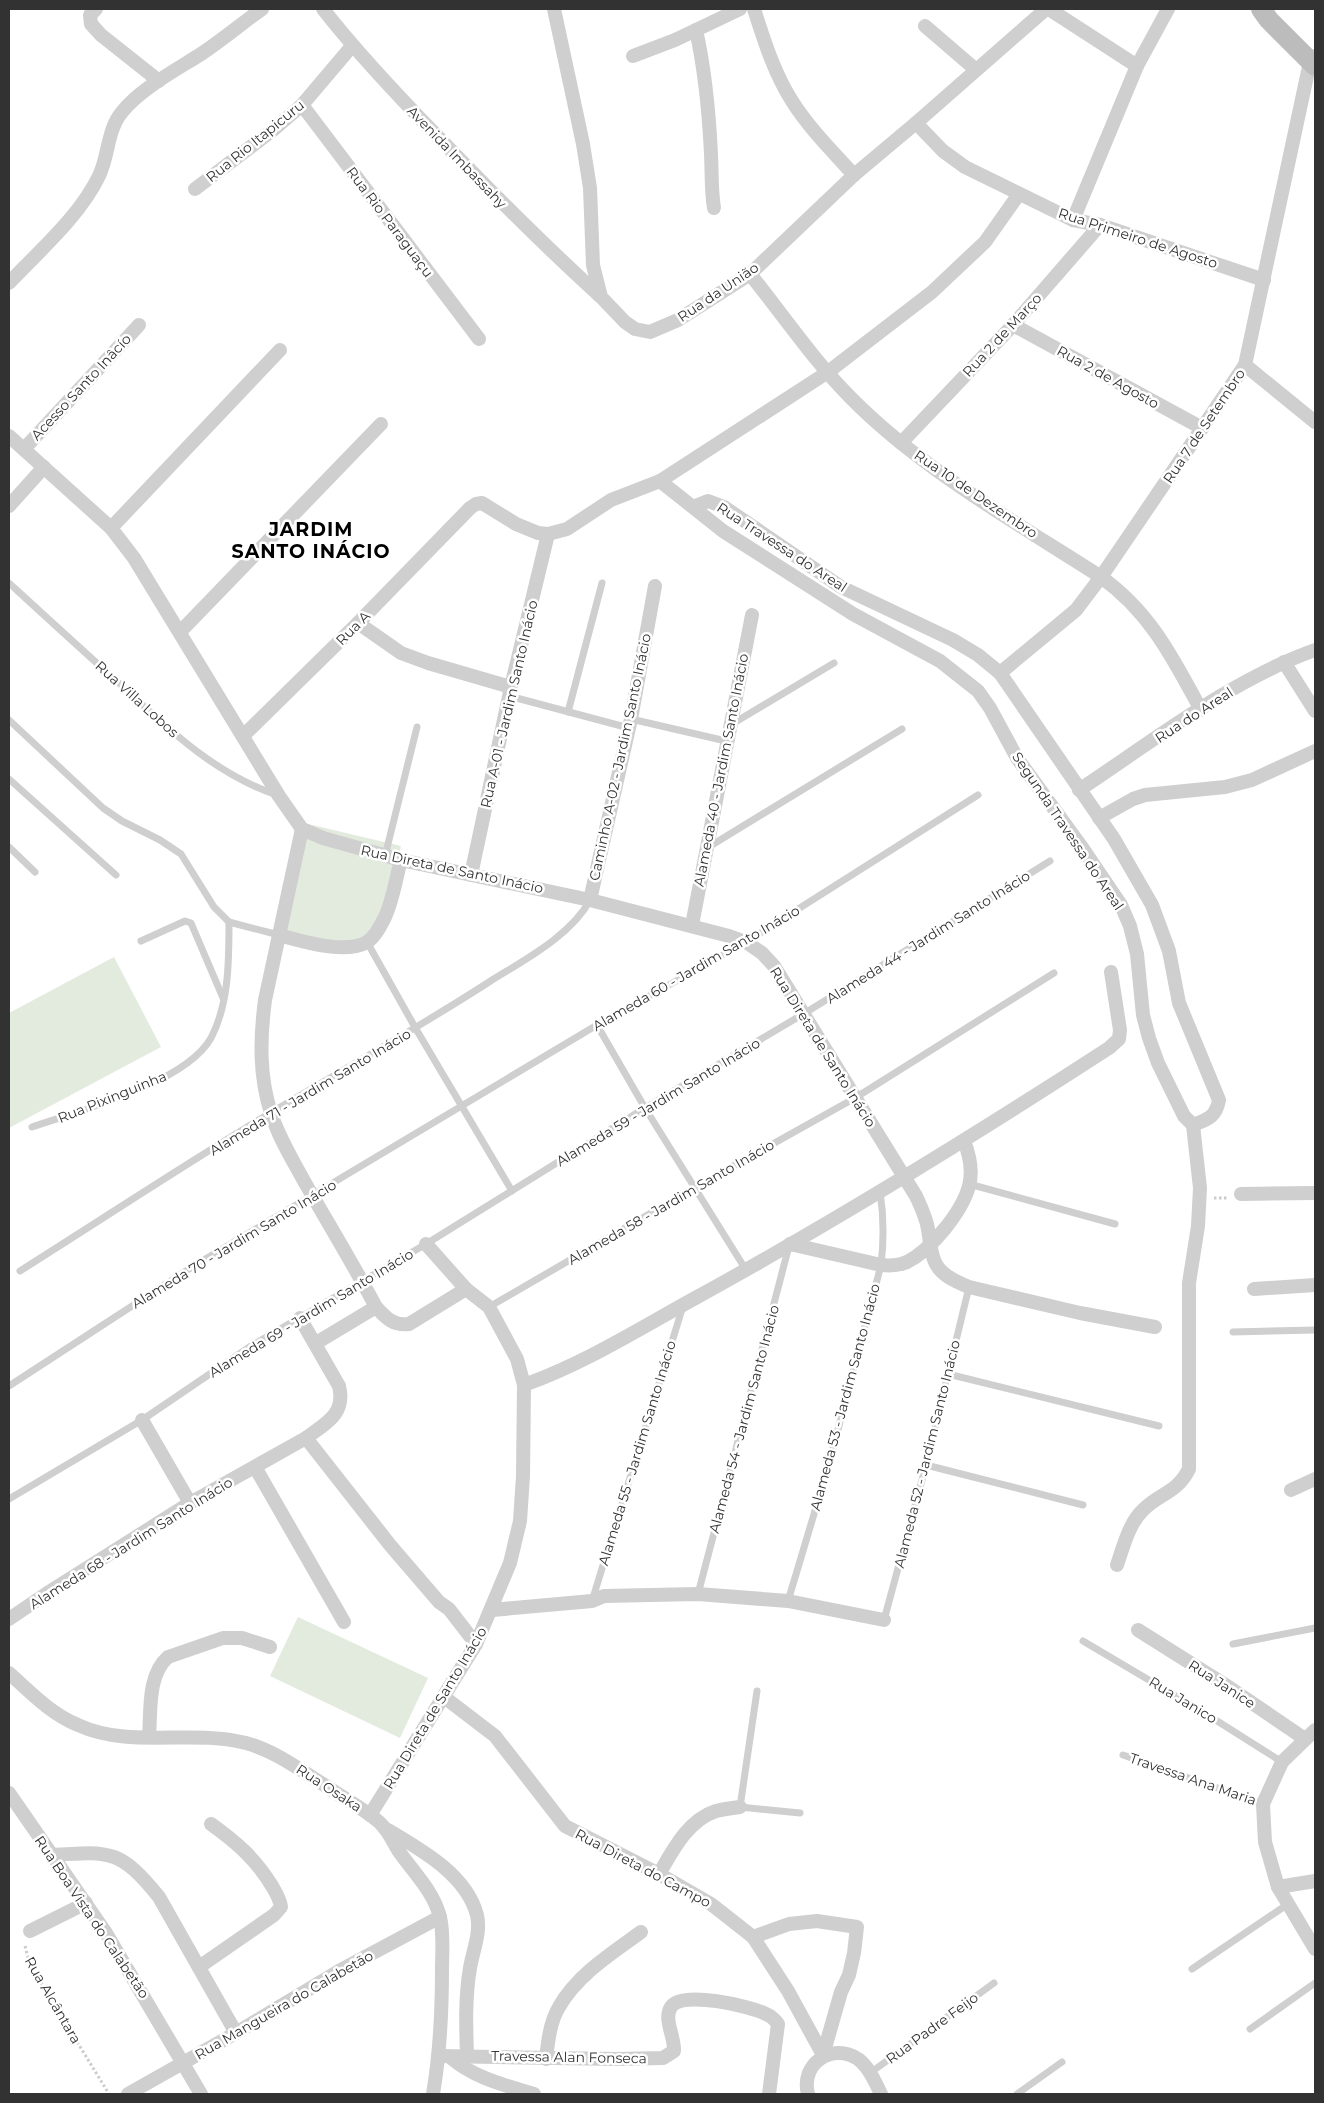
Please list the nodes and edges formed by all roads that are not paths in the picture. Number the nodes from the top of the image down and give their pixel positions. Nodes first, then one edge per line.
1 (96, 9) edge
2 (262, 9) edge
3 (323, 9) edge
4 (554, 9) edge
5 (740, 9) edge
6 (754, 9) edge
7 (1047, 9) edge
8 (1168, 9) edge
9 (1261, 9) edge
10 (925, 26) dead end
11 (696, 30) junction
12 (352, 46) junction
13 (633, 56) dead end
14 (1314, 61) edge
15 (1137, 66) junction
16 (976, 69) junction
17 (159, 81) junction
18 (302, 105) junction
19 (916, 123) junction
20 (854, 175) junction
21 (195, 189) dead end
22 (1019, 194) junction
23 (714, 208) dead end
24 (1073, 220) junction
25 (1100, 225) junction
26 (750, 274) junction
27 (1264, 280) junction
28 (9, 283) edge
29 (601, 297) junction
30 (139, 325) dead end
31 (1013, 325) junction
32 (479, 338) dead end
33 (280, 350) dead end
34 (1245, 365) junction
35 (828, 372) junction
36 (1315, 422) edge
37 (381, 424) dead end
38 (1202, 428) junction
39 (9, 436) edge
40 (901, 443) junction
41 (24, 449) junction
42 (44, 467) junction
43 (660, 481) junction
44 (9, 506) edge
45 (693, 506) junction
46 (111, 528) junction
47 (548, 534) junction
48 (1101, 577) junction
49 (9, 583) edge
50 (602, 583) dead end
51 (655, 586) dead end
52 (752, 615) dead end
53 (358, 623) junction
54 (180, 632) junction
55 (1315, 650) edge
56 (1284, 662) junction
57 (834, 663) dead end
58 (1000, 673) junction
59 (510, 692) junction
60 (1201, 710) junction
61 (1315, 711) edge
62 (568, 712) junction
63 (9, 720) edge
64 (630, 724) junction
65 (417, 726) dead end
66 (729, 726) junction
67 (902, 729) dead end
68 (243, 736) junction
69 (726, 741) junction
70 (1315, 751) edge
71 (9, 779) edge
72 (1079, 790) junction
73 (978, 795) dead end
74 (279, 796) junction
75 (1099, 818) junction
76 (302, 829) junction
77 (9, 847) edge
78 (705, 849) junction
79 (385, 856) junction
80 (401, 860) junction
81 (1050, 861) dead end
82 (35, 872) dead end
83 (116, 875) dead end
84 (471, 875) junction
85 (590, 900) junction
86 (229, 922) junction
87 (692, 925) junction
88 (279, 936) junction
89 (141, 940) dead end
90 (367, 942) junction
91 (746, 942) junction
92 (1112, 972) dead end
93 (1054, 973) dead end
94 (223, 998) junction
95 (805, 1013) junction
96 (596, 1025) junction
97 (416, 1029) junction
98 (854, 1098) junction
99 (462, 1107) junction
100 (645, 1108) junction
101 (271, 1113) junction
102 (1193, 1125) junction
103 (32, 1128) dead end
104 (964, 1142) junction
105 (904, 1176) junction
106 (969, 1184) junction
107 (694, 1188) junction
108 (512, 1191) junction
109 (880, 1192) junction
110 (1315, 1193) edge
111 (313, 1196) junction
112 (1235, 1196) road end
113 (1115, 1224) dead end
114 (426, 1244) junction
115 (790, 1244) junction
116 (929, 1246) junction
117 (881, 1266) junction
118 (746, 1270) junction
119 (20, 1271) dead end
120 (363, 1282) junction
121 (1315, 1285) edge
122 (969, 1288) junction
123 (466, 1289) junction
124 (1254, 1289) dead end
125 (683, 1304) junction
126 (376, 1306) junction
127 (489, 1307) junction
128 (300, 1318) junction
129 (1154, 1327) dead end
130 (1315, 1330) edge
131 (1233, 1332) dead end
132 (316, 1344) junction
133 (948, 1374) junction
134 (524, 1385) junction
135 (9, 1386) edge
136 (142, 1420) junction
137 (1159, 1426) dead end
138 (306, 1438) junction
139 (926, 1464) junction
140 (255, 1467) junction
141 (1315, 1479) edge
142 (1291, 1490) dead end
143 (9, 1499) edge
144 (190, 1503) junction
145 (1083, 1506) dead end
146 (1117, 1566) dead end
147 (698, 1594) junction
148 (592, 1601) junction
149 (788, 1601) junction
150 (492, 1610) junction
151 (9, 1619) edge
152 (884, 1620) joint
153 (344, 1622) dead end
154 (1315, 1628) edge
155 (1138, 1630) dead end
156 (1083, 1641) dead end
157 (476, 1644) junction
158 (1233, 1644) dead end
159 (270, 1647) dead end
160 (9, 1673) edge
161 (757, 1691) dead end
162 (444, 1697) junction
163 (1315, 1730) edge
164 (149, 1737) junction
165 (1305, 1740) junction
166 (1123, 1755) dead end
167 (1282, 1762) junction
168 (9, 1793) edge
169 (1263, 1804) junction
170 (740, 1807) junction
171 (800, 1813) dead end
172 (370, 1815) junction
173 (211, 1824) dead end
174 (385, 1828) junction
175 (52, 1855) junction
176 (659, 1874) junction
177 (1315, 1881) edge
178 (1278, 1887) junction
179 (86, 1902) junction
180 (1288, 1904) junction
181 (440, 1917) junction
182 (30, 1931) road end
183 (641, 1932) dead end
184 (753, 1937) junction
185 (1315, 1949) edge
186 (199, 1967) junction
187 (1192, 1969) dead end
188 (1315, 1982) edge
189 (994, 1983) dead end
190 (1250, 2029) dead end
191 (236, 2033) junction
192 (823, 2055) junction
193 (445, 2056) junction
194 (467, 2056) junction
195 (546, 2058) junction
196 (1062, 2062) dead end
197 (183, 2064) junction
198 (870, 2073) junction
199 (128, 2094) edge
200 (202, 2094) edge
201 (433, 2094) edge
202 (534, 2094) edge
203 (769, 2094) edge
204 (808, 2094) edge
205 (881, 2094) edge
206 (1017, 2094) edge

1 - 17 street
2 - 17 street
3 - 12 street, Avenida Imbassahy
4 - 29 street
5 - 11 street
6 - 20 street
7 - 15 street
7 - 16 street, Rua da União
8 - 15 street
9 - 14 main road
10 - 16 street
11 - 13 street
11 - 23 street
12 - 18 street, Rua Rio Itapicuru
12 - 29 street, Avenida Imbassahy
14 - 27 street, Rua 7 de Setembro
15 - 24 street
16 - 19 street, Rua da União
17 - 28 street
18 - 21 street, Rua Rio Itapicuru
18 - 32 street, Rua Rio Paraguaçu
19 - 20 street, Rua da União
19 - 22 street, Rua Primeiro de Agosto
20 - 26 street, Rua da União
22 - 24 street, Rua Primeiro de Agosto
22 - 35 street
24 - 25 street, Rua Primeiro de Agosto
25 - 27 street, Rua Primeiro de Agosto
25 - 31 street, Rua 2 de Março
26 - 29 street, Rua da União
26 - 35 street, Rua 10 de Dezembro
27 - 34 street, Rua 7 de Setembro
30 - 41 street, Acesso Santo Inâcío
31 - 38 street, Rua 2 de Agosto
31 - 40 street, Rua 2 de Março
33 - 46 street
34 - 36 street
34 - 38 street, Rua 7 de Setembro
35 - 40 street, Rua 10 de Dezembro
35 - 43 street
37 - 54 street
38 - 48 street, Rua 7 de Setembro
39 - 41 street
40 - 48 street, Rua 10 de Dezembro
41 - 42 street
42 - 44 street
42 - 46 street
43 - 45 street, Segunda Travessa do Areal
43 - 47 street
45 - 58 street, Rua Travessa do Areal
45 - 102 street, Segunda Travessa do Areal
46 - 54 street
47 - 53 street, Rua A
47 - 59 street, Rua A-01 - Jardim Santo Inácio
48 - 58 street, Rua 7 de Setembro
48 - 60 street, Rua 10 de Dezembro
49 - 74 lane, Rua Villa Lobos
50 - 62 lane
51 - 64 street, Caminho A-02 - Jardim Santo Inácio
52 - 66 street, Alameda 40 - Jardim Santo Inácio
53 - 59 street
53 - 68 street, Rua A
54 - 68 street
55 - 56 street, Rua do Areal
56 - 60 street, Rua do Areal
56 - 61 street
57 - 66 lane
58 - 72 street
59 - 62 lane
59 - 84 street, Rua A-01 - Jardim Santo Inácio
60 - 72 street, Rua do Areal
62 - 64 lane
63 - 86 lane
64 - 69 lane
64 - 85 street, Caminho A-02 - Jardim Santo Inácio
65 - 79 lane
66 - 69 street, Alameda 40 - Jardim Santo Inácio
67 - 78 lane
68 - 74 street
69 - 78 street, Alameda 40 - Jardim Santo Inácio
70 - 75 street
71 - 83 lane
72 - 75 street
73 - 91 lane, Alameda 60 - Jardim Santo Inácio
74 - 76 street
75 - 102 street
76 - 79 street, Rua Direta de Santo Inácio
76 - 88 street
77 - 82 lane
78 - 87 street, Alameda 40 - Jardim Santo Inácio
79 - 80 street, Rua Direta de Santo Inácio
80 - 84 street, Rua Direta de Santo Inácio
80 - 90 street
81 - 95 lane, Alameda 44 - Jardim Santo Inácio
84 - 85 street, Rua Direta de Santo Inácio
85 - 87 street, Rua Direta de Santo Inácio
85 - 97 lane, Alameda 71 - Jardim Santo Inácio
86 - 88 lane
86 - 94 lane, Rua Pixinguinha
87 - 91 street, Rua Direta de Santo Inácio
88 - 90 street
88 - 101 street
89 - 94 lane
90 - 97 lane
91 - 95 street, Rua Direta de Santo Inácio
91 - 96 lane, Alameda 60 - Jardim Santo Inácio
92 - 104 street
93 - 98 lane, Alameda 58 - Jardim Santo Inácio
94 - 103 lane, Rua Pixinguinha
95 - 98 street, Rua Direta de Santo Inácio
95 - 100 lane, Alameda 59 - Jardim Santo Inácio
96 - 99 lane, Alameda 60 - Jardim Santo Inácio
96 - 100 lane
97 - 99 lane
97 - 101 lane, Alameda 71 - Jardim Santo Inácio
98 - 105 street, Rua Direta de Santo Inácio
98 - 107 lane, Alameda 58 - Jardim Santo Inácio
99 - 108 lane
99 - 111 lane, Alameda 70 - Jardim Santo Inácio
100 - 107 lane
100 - 108 lane, Alameda 59 - Jardim Santo Inácio
101 - 111 street
101 - 119 lane, Alameda 71 - Jardim Santo Inácio
102 - 146 street
104 - 105 street
104 - 106 street
105 - 109 street
105 - 116 street, Rua Direta de Santo Inácio
106 - 113 lane
106 - 116 street
107 - 118 lane
107 - 127 lane, Alameda 58 - Jardim Santo Inácio
108 - 114 lane, Alameda 69 - Jardim Santo Inácio
109 - 115 street
109 - 117 lane, Alameda 53 - Jardim Santo Inácio
110 - 112 street
111 - 120 street
111 - 135 lane, Alameda 70 - Jardim Santo Inácio
114 - 120 lane, Alameda 69 - Jardim Santo Inácio
114 - 123 street
115 - 117 street
115 - 118 street
115 - 147 lane, Alameda 54 - Jardim Santo Inácio
116 - 117 street
116 - 122 street, Rua Direta de Santo Inácio
117 - 149 lane, Alameda 53 - Jardim Santo Inácio
118 - 125 street
120 - 126 street
120 - 128 lane, Alameda 69 - Jardim Santo Inácio
121 - 124 street
122 - 129 street, Rua Direta de Santo Inácio
122 - 133 lane, Alameda 52 - Jardim Santo Inácio
123 - 126 street
123 - 127 street
125 - 134 street
125 - 148 lane, Alameda 55 - Jardim Santo Inácio
126 - 132 street
127 - 134 street, Rua Direta de Santo Inácio
128 - 132 street, Alameda 68 - Jardim Santo Inácio
128 - 136 lane, Alameda 69 - Jardim Santo Inácio
130 - 131 lane
132 - 138 street, Alameda 68 - Jardim Santo Inácio
133 - 137 lane
133 - 139 lane, Alameda 52 - Jardim Santo Inácio
134 - 150 street, Rua Direta de Santo Inácio
136 - 143 lane, Alameda 69 - Jardim Santo Inácio
136 - 144 street
138 - 140 street, Alameda 68 - Jardim Santo Inácio
138 - 157 street
139 - 145 lane
139 - 152 lane, Alameda 52 - Jardim Santo Inácio
140 - 144 street, Alameda 68 - Jardim Santo Inácio
140 - 153 street
141 - 142 street
144 - 151 street, Alameda 68 - Jardim Santo Inácio
147 - 148 street
147 - 149 street
148 - 150 street
149 - 152 street
150 - 157 street, Rua Direta de Santo Inácio
154 - 158 lane
155 - 165 street, Rua Janice
156 - 167 lane, Rua Janico
157 - 162 street, Rua Direta de Santo Inácio
159 - 164 street
160 - 164 street, Rua Osaka
161 - 170 lane
162 - 172 street, Rua Direta de Santo Inácio
162 - 176 street, Rua Direta do Campo
163 - 165 street
164 - 172 street, Rua Osaka
165 - 167 street
166 - 169 lane, Travessa Ana Maria
167 - 169 street
168 - 175 street, Rua Boa Vista do Calabetão
169 - 178 street
170 - 171 lane
170 - 176 street
172 - 174 street, Rua Osaka
173 - 186 street
174 - 181 street, Rua Osaka
174 - 194 street
175 - 179 street, Rua Boa Vista do Calabetão
175 - 186 street
176 - 184 street, Rua Direta do Campo
177 - 178 street
178 - 180 street
179 - 182 street
179 - 197 street, Rua Boa Vista do Calabetão
180 - 185 street
180 - 187 lane
181 - 191 street, Rua Mangueira do Calabetão
181 - 193 street, Rua Osaka
183 - 195 street
184 - 192 street, Rua Direta do Campo
184 - 192 street
186 - 191 street
188 - 190 lane
189 - 198 lane, Rua Padre Feijo
191 - 197 street, Rua Mangueira do Calabetão
192 - 198 street
192 - 204 street
193 - 194 street, Travessa Alan Fonseca
193 - 201 street, Rua Osaka
193 - 202 street
194 - 195 street, Travessa Alan Fonseca
195 - 203 street, Travessa Alan Fonseca
196 - 206 lane
197 - 199 street, Rua Mangueira do Calabetão
197 - 200 street, Rua Boa Vista do Calabetão
198 - 205 street

